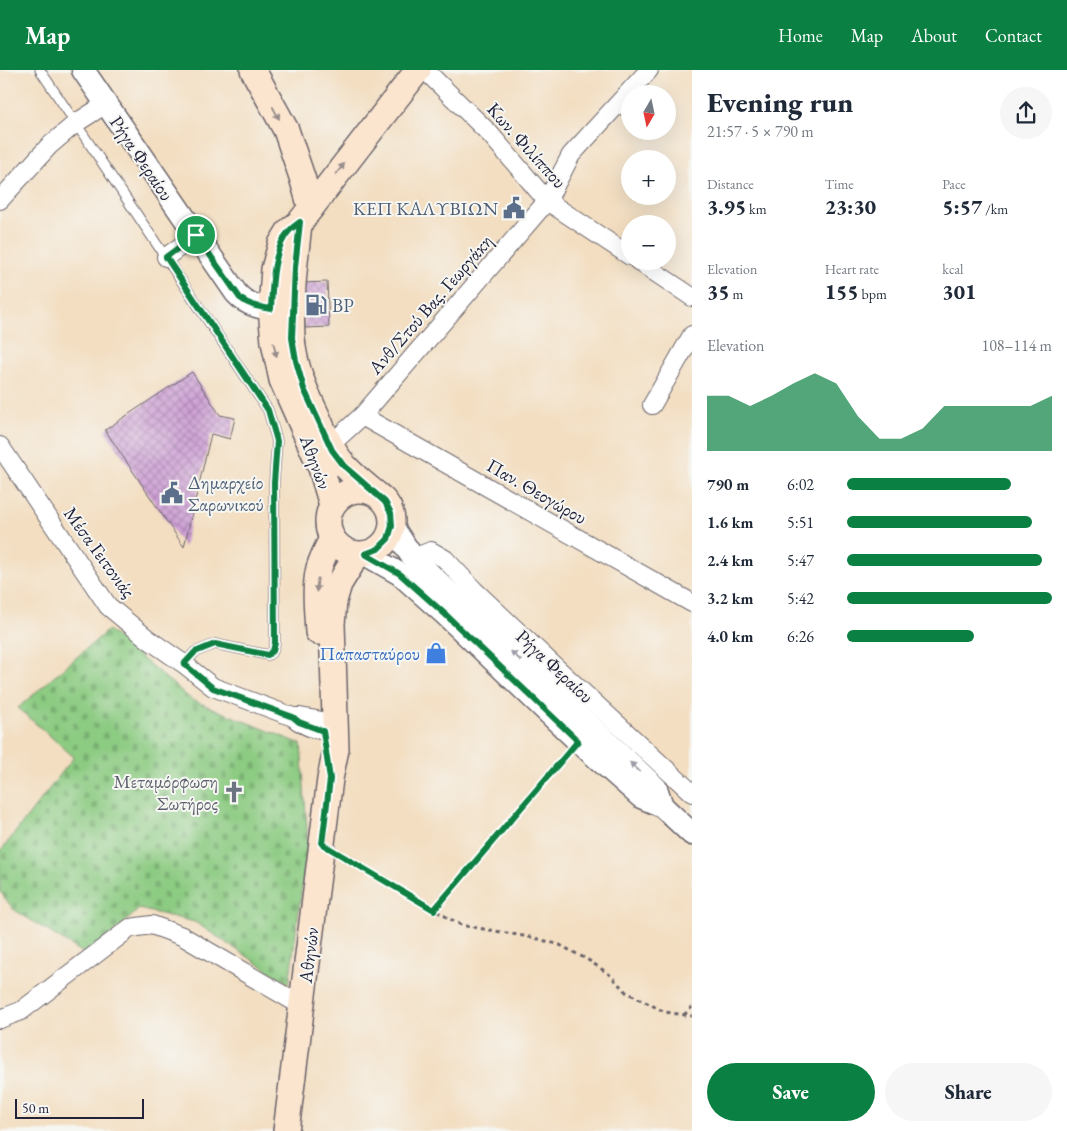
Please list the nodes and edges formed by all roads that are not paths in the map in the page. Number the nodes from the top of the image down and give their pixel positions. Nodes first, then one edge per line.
1 (40, 70) edge
2 (83, 70) edge
3 (253, 70) edge
4 (418, 70) edge
5 (425, 70) edge
6 (649, 70) edge
7 (106, 104) junction
8 (76, 122) junction
9 (0, 200) edge
10 (547, 201) junction
11 (305, 215) junction
12 (196, 235) junction
13 (621, 250) edge
14 (166, 257) junction
15 (652, 270) edge
16 (692, 297) edge
17 (290, 320) junction
18 (692, 335) edge
19 (652, 405) dead end
20 (362, 416) junction
21 (330, 445) junction
22 (0, 446) edge
23 (375, 493) junction
24 (332, 504) junction
25 (392, 526) junction
26 (332, 539) junction
27 (361, 554) junction
28 (413, 558) junction
29 (690, 598) edge
30 (184, 664) junction
31 (329, 726) junction
32 (687, 790) edge
33 (662, 806) junction
34 (692, 834) edge
35 (302, 1006) junction
36 (0, 1019) edge
37 (286, 1131) edge

1 - 8 lane
2 - 7 street, Ρήγα Φεραίου
3 -> 11 main road
11 -> 4 main road, Αθηνών
5 - 10 street, Κων. Φιλίππου
6 - 10 street, Ανθ/Στού Βας. Γεωργάκη
7 - 8 street
7 - 12 street, Ρήγα Φεραίου
8 - 9 street
8 - 14 lane
10 - 13 street, Κων. Φιλίππου
10 - 20 street, Ανθ/Στού Βας. Γεωργάκη
11 - 17 main road, Αθηνών
11 - 17 main road, Αθηνών
12 - 14 street
12 - 17 street, Ρήγα Φεραίου
14 - 30 lane
15 - 16 street
17 - 21 main road, Αθηνών
17 -> 24 main road, Αθηνών
18 - 19 street
20 - 21 street, Ανθ/Στού Βας. Γεωργάκη
20 - 29 street, Παν. Θεογώρου
21 - 23 main road, Αθηνών
22 - 30 street, Μέσα Γειτονιάς
23 - 24 main road
23 - 25 main road
24 - 26 main road
25 - 27 main road
25 - 28 street, Ρήγα Φεραίου
26 - 27 main road
26 -> 31 main road, Αθηνών
27 - 31 main road, Αθηνών
27 - 33 street, Ρήγα Φεραίου
28 - 32 street, Ρήγα Φεραίου
33 -> 28 street, Ρήγα Φεραίου
30 - 31 street, Μέσα Γειτονιάς
31 - 35 main road, Αθηνών
32 - 33 street
33 - 34 street, Ρήγα Φεραίου
35 - 36 street
35 - 37 main road, Αθηνών

